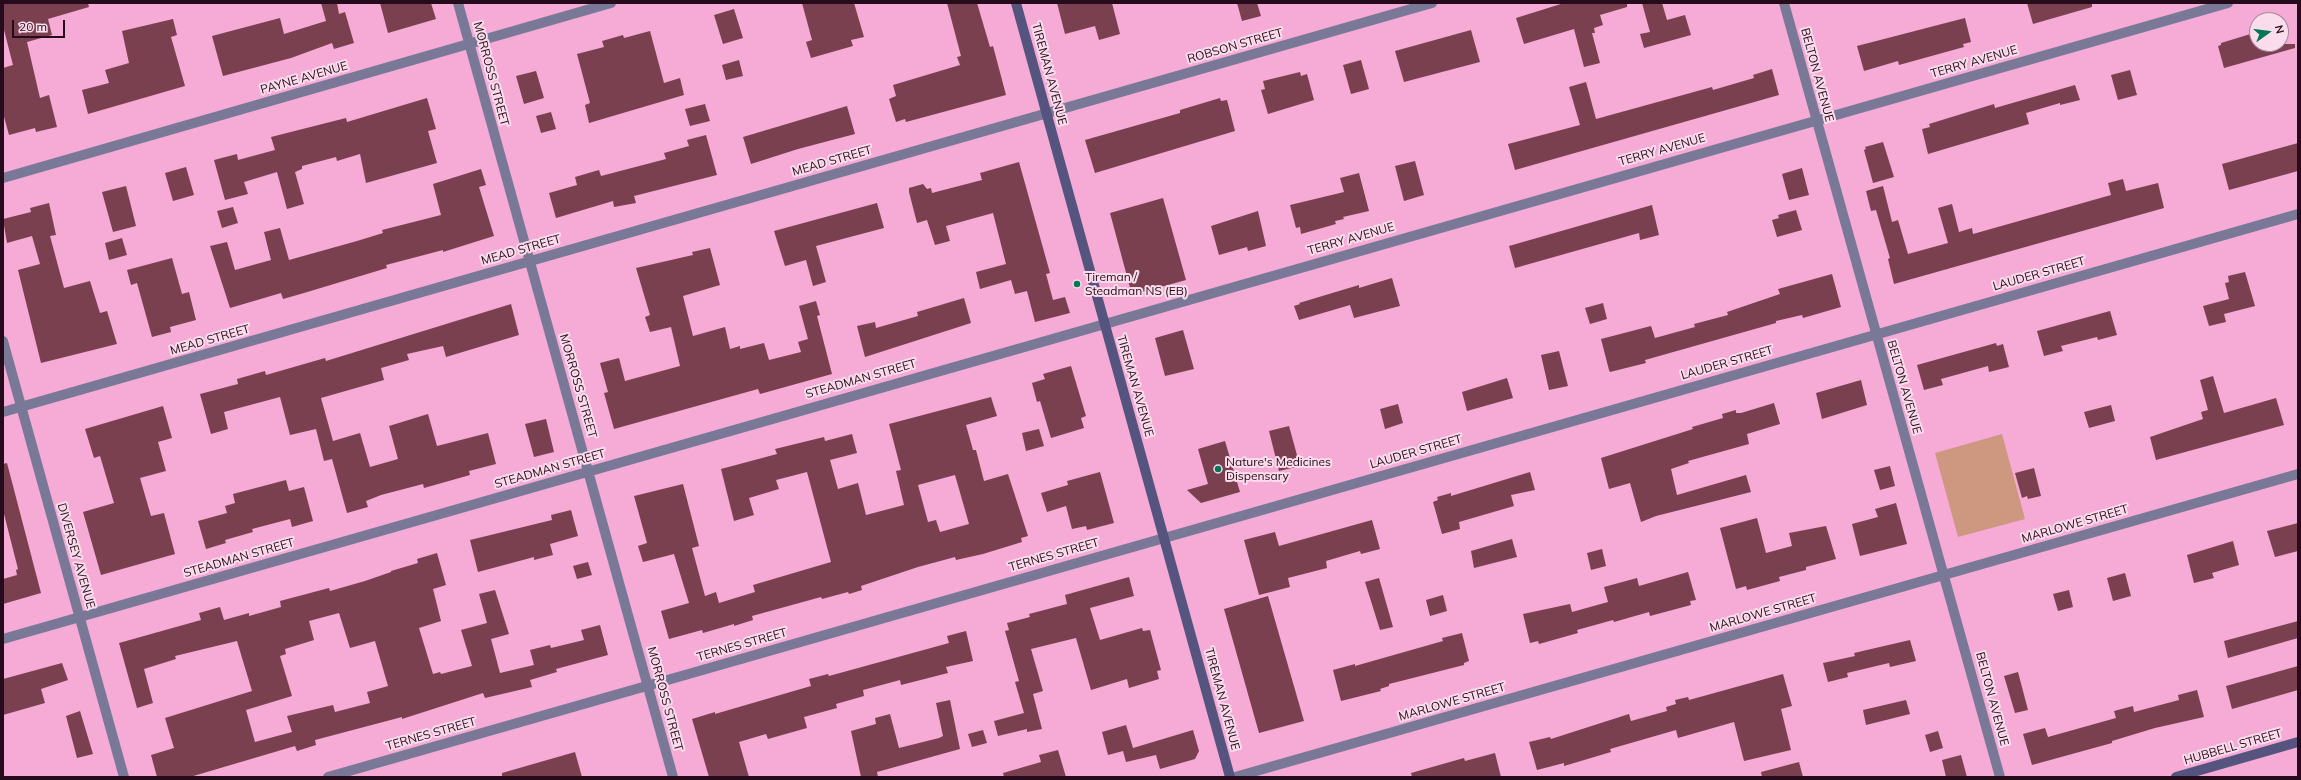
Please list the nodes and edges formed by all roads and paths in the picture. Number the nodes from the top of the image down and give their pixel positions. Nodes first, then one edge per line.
1 (458, 3) edge
2 (611, 3) edge
3 (1016, 3) edge
4 (1432, 3) edge
5 (1784, 3) edge
6 (2228, 3) edge
7 (470, 44) junction
8 (1046, 113) junction
9 (1816, 120) junction
10 (3, 178) edge
11 (2298, 214) edge
12 (530, 261) junction
13 (1104, 323) junction
14 (1876, 334) junction
15 (3, 341) edge
16 (21, 407) junction
17 (3, 412) edge
18 (589, 472) junction
19 (2298, 474) edge
20 (1164, 538) junction
21 (1944, 575) junction
22 (80, 617) junction
23 (3, 639) edge
24 (648, 685) junction
25 (2298, 742) edge
26 (124, 777) edge
27 (328, 777) edge
28 (673, 777) edge
29 (1230, 777) edge
30 (1235, 777) edge
31 (2000, 777) edge
32 (2176, 777) edge

1 - 7 street, MORROSS STREET
2 - 7 street, PAYNE AVENUE
3 - 8 street, TIREMAN AVENUE
4 - 8 street, ROBSON STREET
5 - 9 street, BELTON AVENUE
6 - 9 street, TERRY AVENUE
7 - 10 street, PAYNE AVENUE
7 - 12 street, MORROSS STREET
8 - 12 street, MEAD STREET
8 - 13 street, TIREMAN AVENUE
9 - 13 street, TERRY AVENUE
9 - 14 street, BELTON AVENUE
11 - 14 street, LAUDER STREET
12 - 16 street, MEAD STREET
12 - 18 street, MORROSS STREET
13 - 18 street, STEADMAN STREET
13 - 20 street, TIREMAN AVENUE
14 - 20 street, LAUDER STREET
14 - 21 street, BELTON AVENUE
15 - 16 street, DIVERSEY AVENUE
16 - 17 street, MEAD STREET
16 - 22 street, DIVERSEY AVENUE
18 - 22 street, STEADMAN STREET
18 - 24 street, MORROSS STREET
19 - 21 street, MARLOWE STREET
20 - 24 street, TERNES STREET
20 - 29 street, TIREMAN AVENUE
21 - 30 street, MARLOWE STREET
21 - 31 street, BELTON AVENUE
22 - 23 street, STEADMAN STREET
22 - 26 street, DIVERSEY AVENUE
24 - 27 street, TERNES STREET
24 - 28 street, MORROSS STREET
25 - 32 street, HUBBELL STREET

